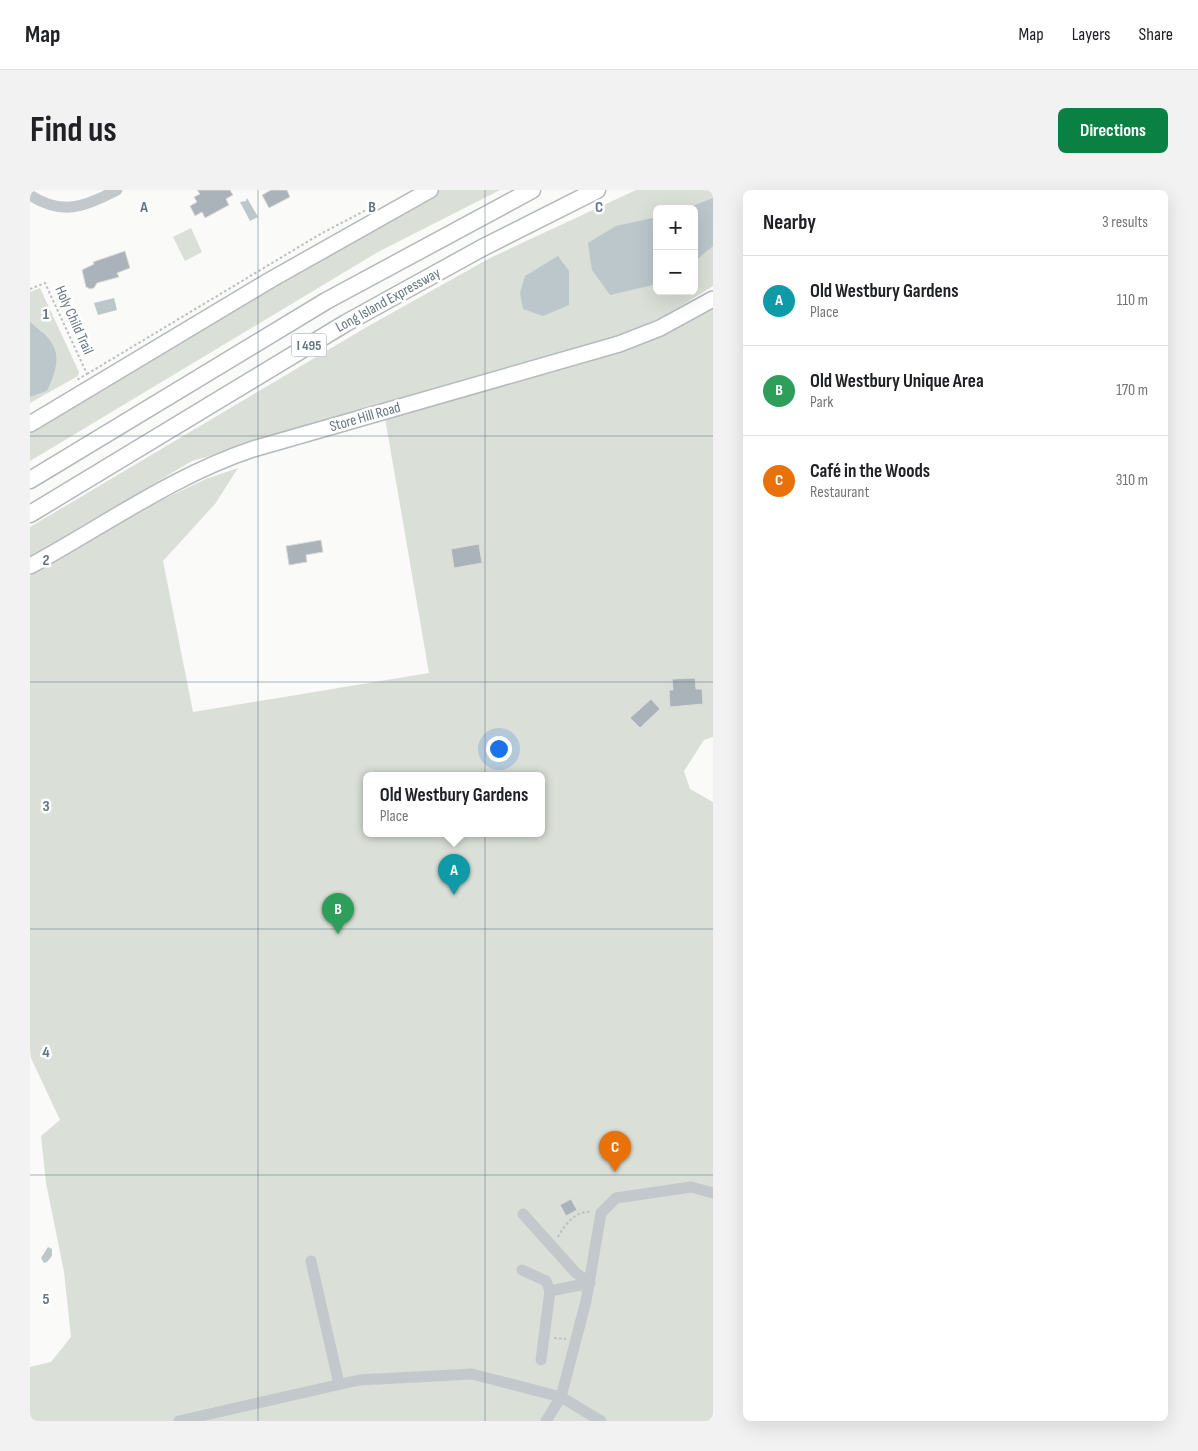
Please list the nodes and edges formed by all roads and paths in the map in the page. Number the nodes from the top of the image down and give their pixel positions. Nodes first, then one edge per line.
1 (117, 190) edge
2 (430, 190) edge
3 (532, 190) edge
4 (597, 190) edge
5 (31, 192) edge
6 (30, 289) edge
7 (713, 299) edge
8 (70, 384) dead end
9 (30, 424) edge
10 (30, 480) edge
11 (30, 514) edge
12 (30, 566) edge
13 (713, 1193) edge
14 (602, 1213) junction
15 (523, 1214) dead end
16 (553, 1246) junction
17 (311, 1261) dead end
18 (522, 1270) dead end
19 (590, 1284) junction
20 (550, 1291) junction
21 (544, 1338) junction
22 (576, 1340) junction
23 (541, 1360) dead end
24 (339, 1384) junction
25 (561, 1397) junction
26 (179, 1421) edge
27 (546, 1421) edge
28 (601, 1421) edge

1 - 5 street
2 - 9 main road
3 - 10 highway, Long Island Expressway / I 495
4 - 11 highway, Long Island Expressway / I 495
6 - 8 path, Holy Child Trail
7 - 12 main road, Store Hill Road
13 - 14 street
14 - 16 path
14 - 19 street
15 - 16 street
16 - 19 street
17 - 24 street
18 - 20 street
19 - 20 street
19 - 22 street
20 - 21 street
21 - 22 path
21 - 23 street
22 - 25 street
24 - 25 street
24 - 26 street
25 - 27 street
25 - 28 street

